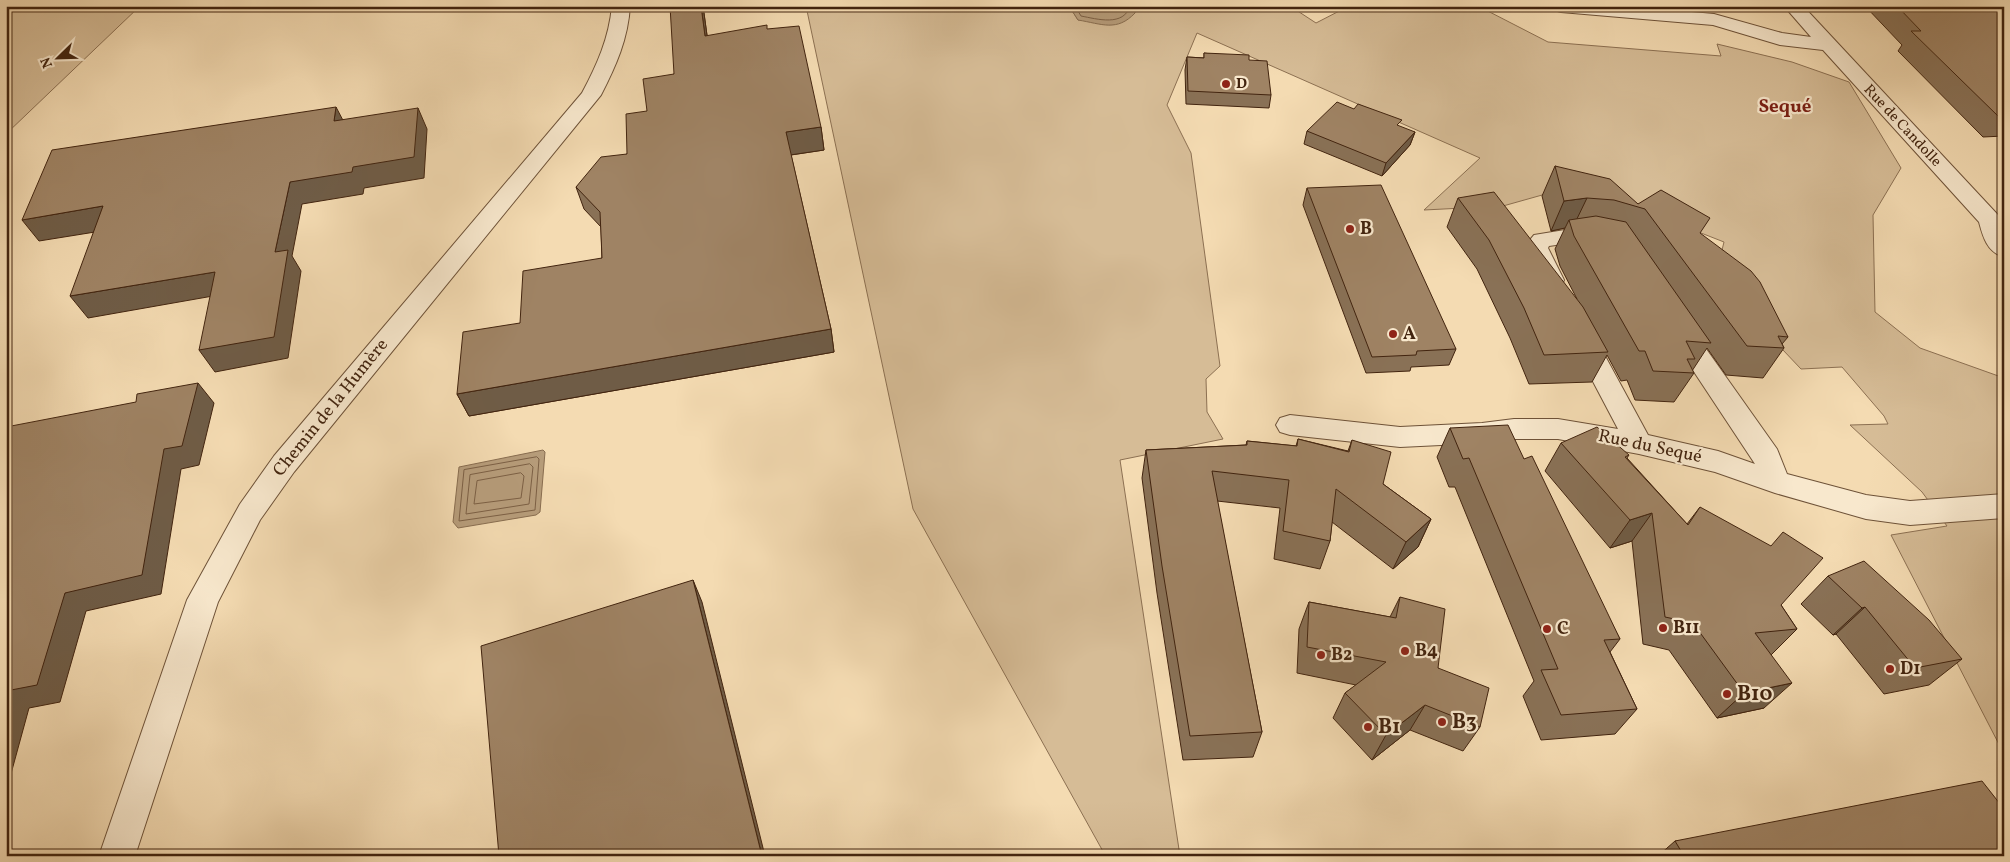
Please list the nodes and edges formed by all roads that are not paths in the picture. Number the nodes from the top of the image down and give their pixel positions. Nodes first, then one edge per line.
1 (621, 6) edge
2 (1561, 6) edge
3 (1793, 6) edge
4 (1625, 9) edge
5 (1827, 45) junction
6 (1620, 245) edge
7 (2004, 248) edge
8 (1665, 310) edge
9 (1290, 425) dead end
10 (1639, 443) junction
11 (1775, 482) junction
12 (2004, 506) edge
13 (117, 856) edge

1 - 13 street, Chemin de la Humère
2 - 4 street
3 - 5 street, Rue de Candolle
4 - 5 street
5 - 7 street, Rue de Candolle
6 - 10 street
8 - 11 street
9 - 10 street, Rue du Sequé
10 - 11 street, Rue du Sequé
11 - 12 street, Rue du Sequé

